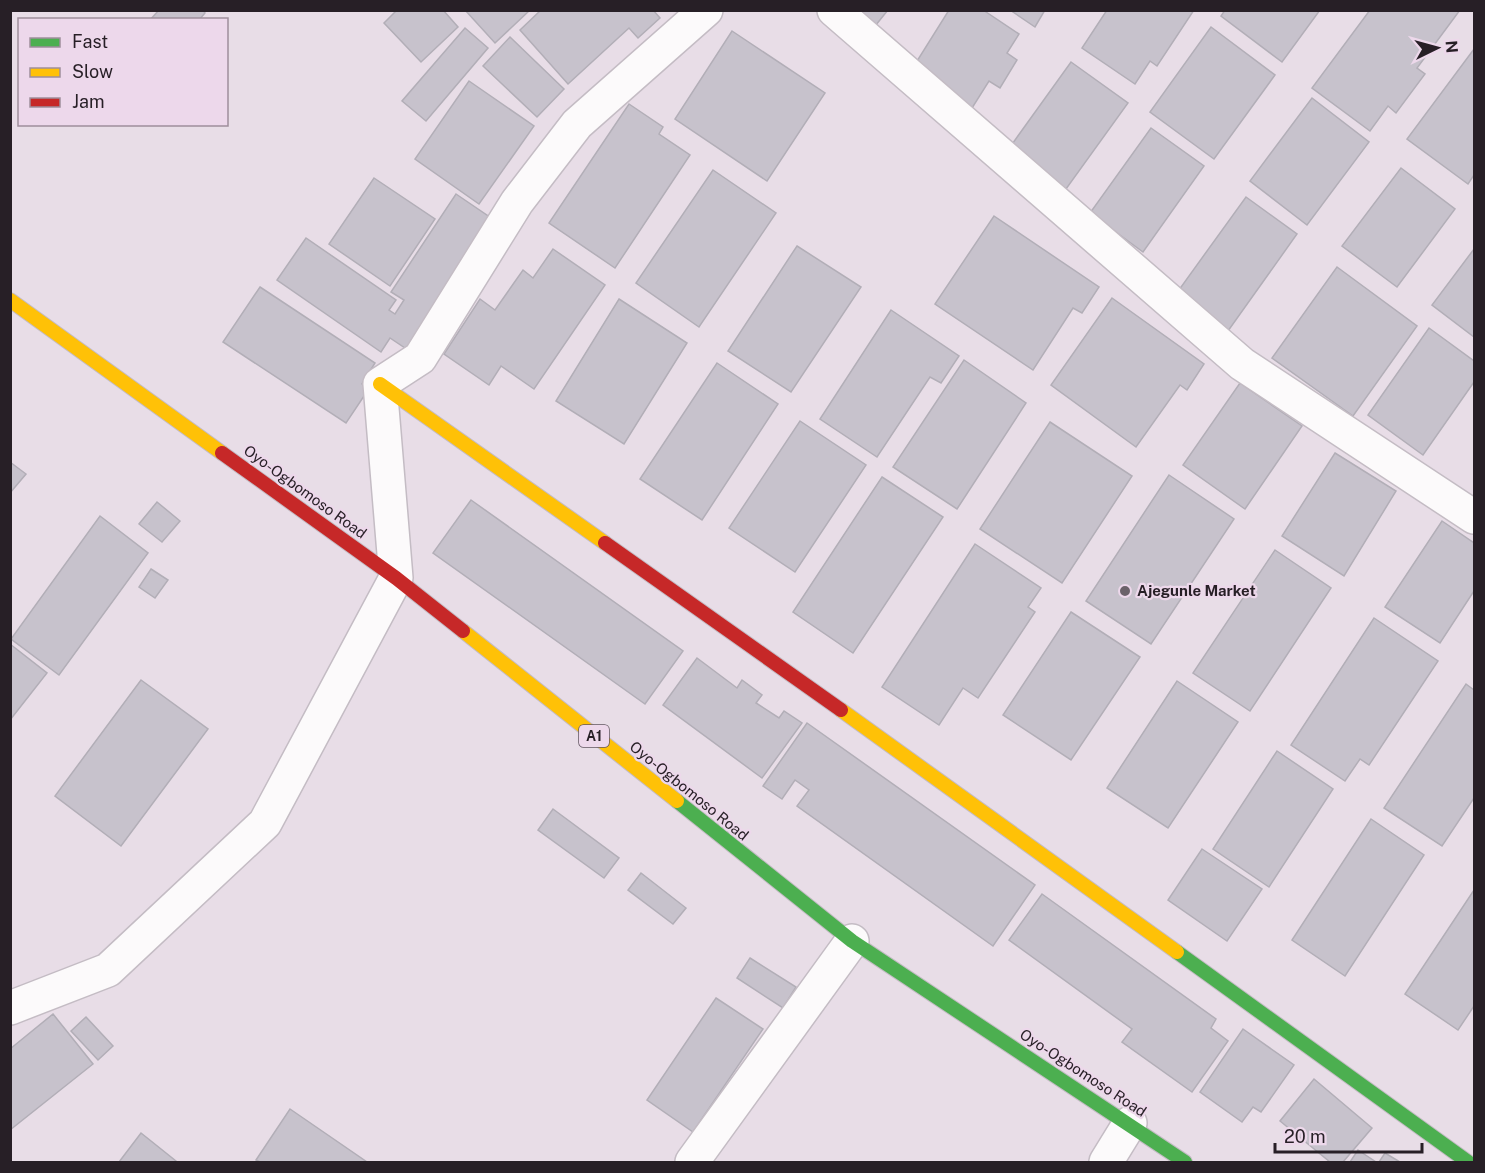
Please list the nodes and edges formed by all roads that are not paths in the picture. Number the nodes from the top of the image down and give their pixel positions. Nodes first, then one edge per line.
1 (706, 10) edge
2 (834, 10) edge
3 (10, 300) edge
4 (380, 384) junction
5 (1474, 517) edge
6 (396, 578) junction
7 (852, 941) junction
8 (10, 1008) edge
9 (1130, 1123) junction
10 (692, 1162) edge
11 (1106, 1162) edge
12 (1185, 1162) edge
13 (1468, 1162) edge

1 - 4 street
2 - 5 street
3 - 6 main road, Oyo-Ogbomoso Road / A1
4 - 6 street
4 - 13 main road
6 - 7 main road, Oyo-Ogbomoso Road / A1
6 - 8 street
7 - 9 main road, Oyo-Ogbomoso Road / A1
7 - 10 street
9 - 11 street
9 - 12 main road, Oyo-Ogbomoso Road / A1

